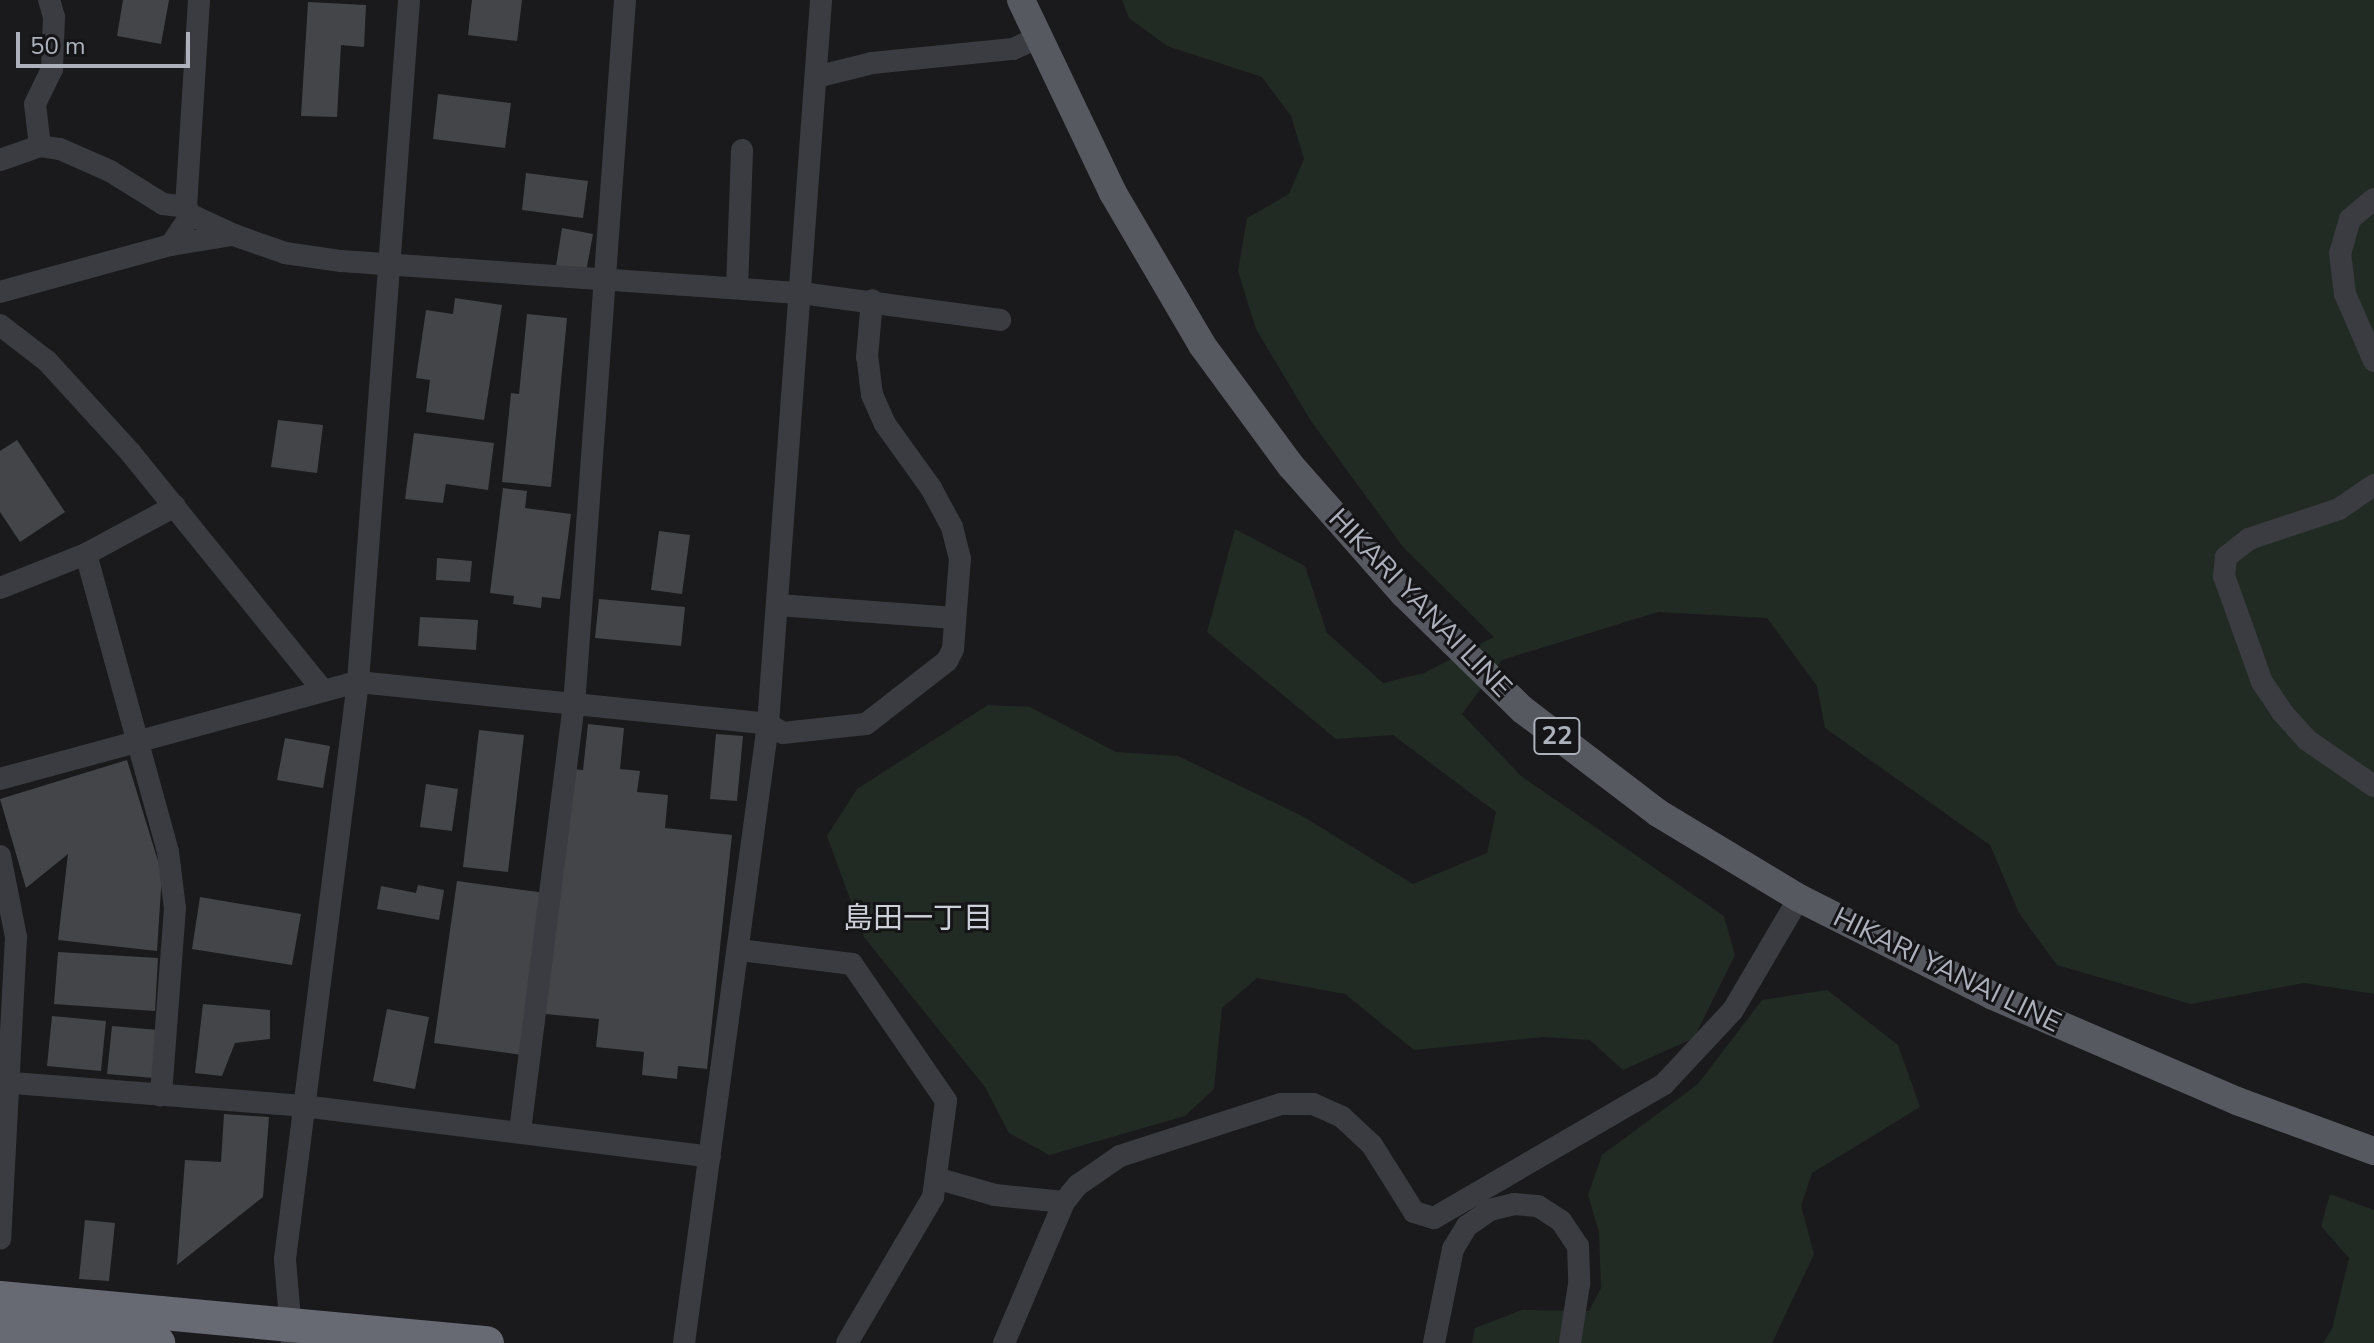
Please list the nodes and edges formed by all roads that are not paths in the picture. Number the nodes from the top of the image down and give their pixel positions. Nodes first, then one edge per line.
1 (49, 0) edge
2 (199, 0) edge
3 (409, 0) edge
4 (625, 0) edge
5 (821, 0) edge
6 (1021, 0) edge
7 (1038, 38) junction
8 (816, 77) junction
9 (40, 146) junction
10 (742, 150) dead end
11 (0, 160) edge
12 (2374, 199) edge
13 (188, 211) junction
14 (234, 235) junction
15 (171, 245) junction
16 (389, 263) junction
17 (603, 278) junction
18 (737, 288) junction
19 (0, 292) edge
20 (801, 293) junction
21 (872, 300) junction
22 (1000, 320) dead end
23 (0, 325) edge
24 (2374, 361) edge
25 (2374, 485) edge
26 (175, 506) junction
27 (86, 554) junction
28 (0, 588) edge
29 (778, 605) junction
30 (955, 618) junction
31 (358, 682) junction
32 (323, 690) junction
33 (574, 706) junction
34 (768, 724) junction
35 (137, 745) junction
36 (0, 779) edge
37 (2374, 786) edge
38 (0, 856) edge
39 (1799, 898) junction
40 (740, 950) junction
41 (4, 1082) edge
42 (161, 1095) junction
43 (303, 1106) junction
44 (520, 1131) junction
45 (2374, 1151) edge
46 (710, 1157) junction
47 (936, 1178) junction
48 (1064, 1202) junction
49 (1434, 1218) junction
50 (0, 1239) edge
51 (1453, 1249) junction
52 (0, 1298) edge
53 (0, 1328) edge
54 (292, 1334) edge
55 (158, 1343) edge
56 (487, 1343) edge
57 (684, 1343) edge
58 (847, 1343) edge
59 (1004, 1343) edge
60 (1434, 1343) edge
61 (1570, 1343) edge

1 - 9 street
2 - 13 street
3 - 16 street
4 - 17 street
5 - 8 street
6 - 7 main road, HIKARI YANAI LINE / 22
7 - 8 street
7 - 39 main road, HIKARI YANAI LINE / 22
8 - 20 street
9 - 11 street
9 - 13 street
10 - 18 street
12 - 24 street
13 - 14 street
13 - 15 street
14 - 15 street
14 - 16 street
15 - 19 street
16 - 17 street
16 - 31 street
17 - 18 street
17 - 33 street
18 - 20 street
20 - 21 street
20 - 29 street
21 - 22 street
21 - 30 street
23 - 26 street
25 - 37 street
26 - 27 street
26 - 32 street
27 - 28 street
27 - 35 street
29 - 30 street
29 - 34 street
30 - 34 street
31 - 32 street
31 - 33 street
31 - 43 street
32 - 35 street
33 - 34 street
33 - 44 street
34 - 40 street
35 - 36 street
35 - 42 street
38 - 41 street
39 - 45 main road, HIKARI YANAI LINE / 22
39 - 49 street
40 - 46 street
40 - 47 street
41 - 42 street
41 - 50 street
42 - 43 street
43 - 44 street
43 - 54 street
44 - 46 street
46 - 57 street
47 - 48 street
47 - 58 street
48 - 49 street
48 - 59 street
49 - 51 street
51 - 60 street
51 - 61 street
52 - 54 highway
53 - 55 highway
54 - 56 highway

